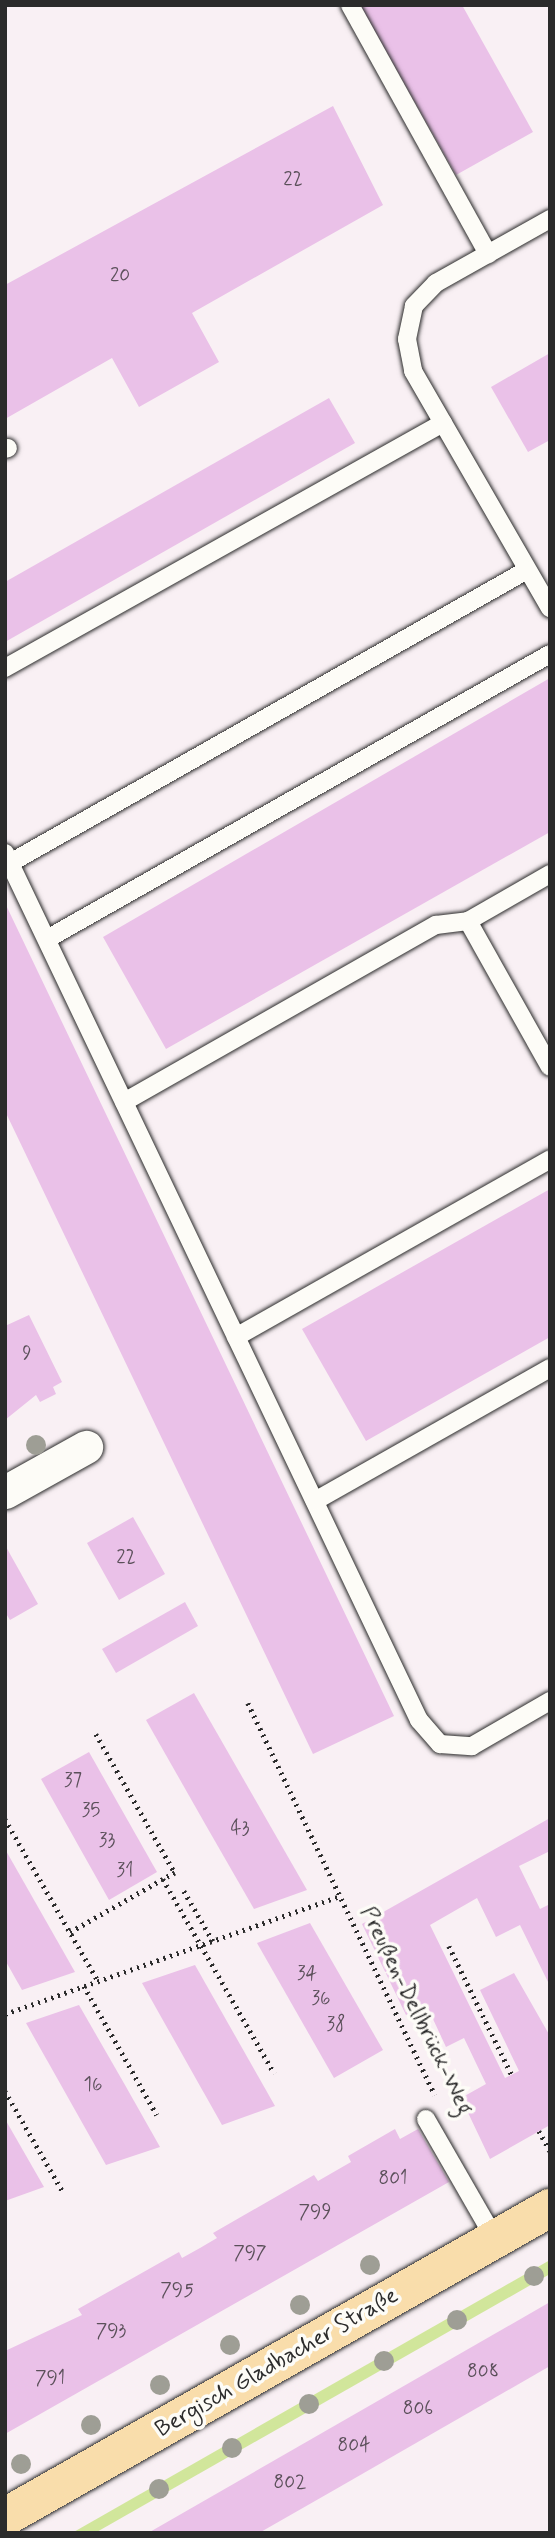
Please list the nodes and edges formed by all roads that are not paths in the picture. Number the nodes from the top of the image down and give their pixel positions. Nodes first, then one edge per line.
1 (350, 5) edge
2 (550, 219) edge
3 (488, 254) junction
4 (443, 423) junction
5 (527, 570) junction
6 (550, 608) edge
7 (550, 654) edge
8 (5, 668) edge
9 (8, 858) edge
10 (550, 874) edge
11 (468, 921) junction
12 (47, 939) junction
13 (550, 1066) edge
14 (124, 1102) junction
15 (550, 1159) edge
16 (236, 1337) junction
17 (550, 1368) edge
18 (86, 1447) dead end
19 (5, 1492) edge
20 (314, 1501) junction
21 (550, 1701) edge
22 (426, 2119) dead end
23 (550, 2208) edge
24 (495, 2239) junction
25 (5, 2517) edge

1 - 3 lane
2 - 3 lane
3 - 4 lane
4 - 5 lane
4 - 8 lane
5 - 6 lane
5 - 9 lane
7 - 12 lane
9 - 12 lane
10 - 11 lane
11 - 13 lane
11 - 14 lane
12 - 14 lane
14 - 16 lane
15 - 16 lane
16 - 20 lane
17 - 20 lane
18 - 19 street
20 - 21 lane
22 - 24 lane
23 - 24 main road, Bergisch Gladbacher Straße
24 - 25 main road, Bergisch Gladbacher Straße

